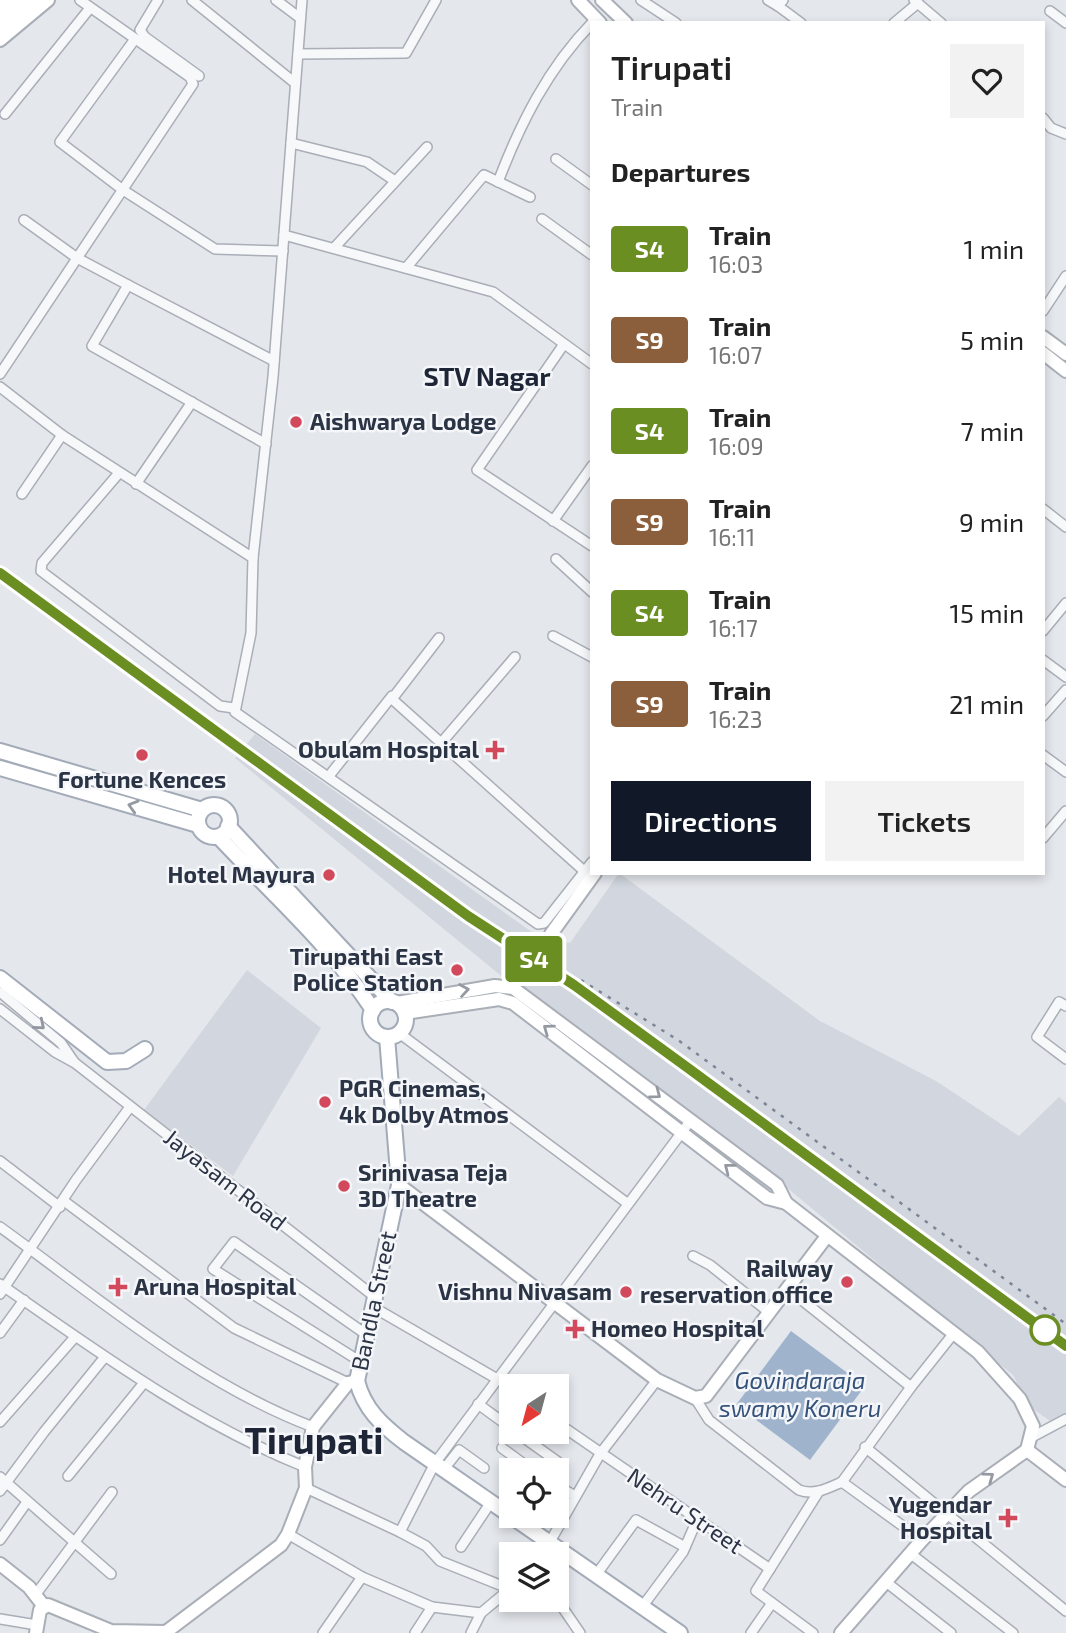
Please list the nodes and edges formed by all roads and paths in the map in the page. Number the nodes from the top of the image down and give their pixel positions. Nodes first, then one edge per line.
1 (5, 0) edge
2 (20, 0) edge
3 (35, 0) edge
4 (48, 0) edge
5 (80, 0) edge
6 (158, 0) edge
7 (192, 0) edge
8 (276, 0) edge
9 (302, 0) edge
10 (436, 0) edge
11 (578, 0) edge
12 (602, 0) edge
13 (641, 0) edge
14 (768, 0) edge
15 (916, 2) edge
16 (780, 3) edge
17 (0, 4) edge
18 (90, 8) junction
19 (1049, 11) dead end
20 (0, 16) edge
21 (300, 18) junction
22 (594, 21) edge
23 (623, 21) edge
24 (673, 21) edge
25 (799, 21) edge
26 (896, 21) edge
27 (939, 21) edge
28 (1066, 23) edge
29 (590, 27) edge
30 (0, 29) edge
31 (135, 38) junction
32 (0, 40) edge
33 (298, 54) junction
34 (199, 76) dead end
35 (295, 83) junction
36 (5, 114) dead end
37 (1045, 121) edge
38 (1066, 134) edge
39 (291, 144) junction
40 (427, 147) dead end
41 (556, 159) dead end
42 (395, 181) junction
43 (498, 182) junction
44 (590, 184) edge
45 (122, 190) junction
46 (530, 197) dead end
47 (542, 219) dead end
48 (24, 220) dead end
49 (284, 235) junction
50 (334, 248) junction
51 (283, 251) junction
52 (590, 255) edge
53 (77, 258) junction
54 (406, 268) junction
55 (1066, 276) edge
56 (128, 285) junction
57 (1045, 308) edge
58 (1045, 338) edge
59 (564, 344) junction
60 (1066, 354) edge
61 (1045, 355) edge
62 (274, 361) junction
63 (590, 362) edge
64 (1066, 371) edge
65 (0, 374) edge
66 (0, 387) edge
67 (192, 402) junction
68 (62, 435) junction
69 (266, 444) junction
70 (590, 469) edge
71 (119, 473) junction
72 (136, 484) junction
73 (22, 494) dead end
74 (1045, 514) edge
75 (553, 521) junction
76 (1066, 527) edge
77 (590, 545) edge
78 (253, 558) junction
79 (556, 559) dead end
80 (590, 590) edge
81 (1066, 603) edge
82 (1045, 629) edge
83 (553, 636) dead end
84 (439, 638) dead end
85 (590, 656) edge
86 (515, 657) dead end
87 (1045, 661) edge
88 (1066, 677) edge
89 (1066, 690) edge
90 (393, 696) junction
91 (234, 708) junction
92 (1045, 714) edge
93 (443, 742) junction
94 (0, 751) edge
95 (1045, 756) edge
96 (0, 768) edge
97 (1066, 772) edge
98 (329, 776) junction
99 (1066, 811) edge
100 (200, 818) junction
101 (224, 832) junction
102 (1045, 836) edge
103 (589, 872) edge
104 (551, 934) tunnel mouth
105 (522, 976) tunnel mouth
106 (0, 978) edge
107 (514, 988) junction
108 (0, 992) edge
109 (398, 1006) junction
110 (1066, 1006) edge
111 (0, 1010) edge
112 (373, 1010) junction
113 (393, 1035) junction
114 (145, 1049) dead end
115 (1066, 1059) edge
116 (75, 1063) junction
117 (131, 1107) junction
118 (691, 1120) junction
119 (682, 1132) junction
120 (0, 1161) edge
121 (399, 1185) junction
122 (627, 1203) junction
123 (786, 1203) junction
124 (62, 1204) junction
125 (0, 1227) edge
126 (827, 1236) junction
127 (30, 1249) junction
128 (693, 1256) dead end
129 (2, 1288) edge
130 (788, 1289) junction
131 (24, 1300) junction
132 (374, 1302) junction
133 (553, 1302) junction
134 (770, 1313) junction
135 (0, 1333) edge
136 (954, 1334) junction
137 (367, 1335) junction
138 (75, 1337) junction
139 (104, 1358) junction
140 (361, 1362) junction
141 (497, 1379) junction
142 (657, 1380) junction
143 (352, 1382) junction
144 (143, 1384) junction
145 (911, 1387) junction
146 (695, 1398) junction
147 (478, 1404) junction
148 (499, 1419) edge
149 (1066, 1419) edge
150 (0, 1422) edge
151 (313, 1427) junction
152 (569, 1431) edge
153 (1029, 1443) junction
154 (533, 1444) edge
155 (865, 1447) junction
156 (502, 1448) dead end
157 (600, 1454) junction
158 (516, 1458) edge
159 (552, 1458) edge
160 (440, 1466) junction
161 (305, 1467) junction
162 (484, 1468) dead end
163 (68, 1476) dead end
164 (1066, 1479) edge
165 (3, 1480) edge
166 (842, 1482) junction
167 (306, 1488) junction
168 (0, 1491) edge
169 (112, 1492) dead end
170 (819, 1492) junction
171 (569, 1493) edge
172 (575, 1496) junction
173 (27, 1502) junction
174 (491, 1502) junction
175 (569, 1502) edge
176 (949, 1513) junction
177 (697, 1520) junction
178 (400, 1532) junction
179 (288, 1534) junction
180 (922, 1539) junction
181 (0, 1540) edge
182 (538, 1542) edge
183 (75, 1543) junction
184 (461, 1547) dead end
185 (685, 1547) junction
186 (911, 1554) junction
187 (569, 1561) edge
188 (0, 1564) edge
189 (770, 1569) junction
190 (111, 1574) dead end
191 (596, 1575) junction
192 (362, 1577) junction
193 (886, 1583) junction
194 (499, 1585) edge
195 (499, 1598) edge
196 (40, 1600) junction
197 (772, 1603) junction
198 (432, 1607) junction
199 (642, 1607) junction
200 (1066, 1611) edge
201 (566, 1612) edge
202 (481, 1613) junction
203 (0, 1619) edge
204 (37, 1629) edge
205 (166, 1632) edge
206 (323, 1633) edge
207 (415, 1633) edge
208 (471, 1633) edge
209 (580, 1633) edge
210 (680, 1633) edge
211 (751, 1633) edge
212 (813, 1633) edge
213 (841, 1633) edge
214 (951, 1633) edge
215 (1013, 1633) edge

1 - 17 main road
2 - 20 street
3 - 30 main road
4 - 32 street
5 - 18 street
6 - 34 street
7 - 35 street
8 - 21 street
9 - 21 street
10 - 33 street
11 - 22 street
12 - 23 street
13 - 24 street
14 - 16 street
15 - 26 street
15 - 27 street
16 - 25 street
18 - 31 street
18 - 36 street
19 - 28 street
21 - 33 street
29 - 43 street
31 - 45 street
31 - 45 street
33 - 35 street
35 - 39 street
37 - 38 street
39 - 42 street
39 - 49 street
40 - 42 street
41 - 44 street
42 - 50 street
43 - 46 street
43 - 54 street
45 - 51 street
45 - 53 street
47 - 52 street
48 - 53 street
49 - 50 street
49 - 51 street
50 - 54 street
51 - 62 street
53 - 56 street
53 - 65 street
54 - 59 street
55 - 57 street
56 - 62 street
56 - 67 street
58 - 60 street
59 - 63 street
59 - 75 street
61 - 64 street
62 - 69 street
66 - 68 street
67 - 69 street
67 - 72 street
68 - 71 street
68 - 73 street
69 - 78 street
70 - 75 street
71 - 72 street
71 - 91 street
72 - 78 street
74 - 76 street
75 - 77 street
78 - 91 street
79 - 80 street
81 - 82 street
83 - 85 street
84 - 90 street
86 - 93 street
87 - 88 street
89 - 92 street
90 - 93 street
90 - 98 street
91 - 98 street
93 - 103 street
94 - 100 main road
95 - 97 street
100 -> 96 main road
98 - 103 street
99 - 102 street
100 - 101 main road
100 - 101 main road
101 - 109 main road
101 - 112 main road
103 - 104 street
105 - 107 street
106 - 114 main road
109 -> 107 street
107 -> 118 street
108 -> 116 street, Jayasam Road
109 - 112 main road
109 - 113 main road
119 -> 109 street
110 - 115 street
111 - 116 street, Jayasam Road
112 - 113 main road
113 - 121 main road, Bandla Street
113 - 122 street
116 - 117 street, Jayasam Road
117 - 124 street
117 - 132 street, Jayasam Road
118 - 119 street
118 - 123 street
119 - 122 street
123 -> 119 street
120 - 124 street
121 - 132 main road, Bandla Street
121 - 133 street
122 - 133 street
123 - 126 street
124 - 127 street
124 - 143 street
125 - 127 street
126 - 130 street
126 - 136 street
127 - 129 street
127 - 151 street
128 - 134 street
129 - 131 street
130 - 134 street
130 - 145 street
131 - 135 street
131 - 138 street
132 - 137 main road, Bandla Street
132 - 141 street, Jayasam Road
133 - 141 street
133 - 142 street
134 - 146 street
136 - 145 street
136 - 153 street
137 - 140 main road, Bandla Street
137 - 140 street
138 - 139 street
138 - 150 street
139 - 144 street
139 - 165 street
140 - 143 main road, Bandla Street
141 - 147 street
142 - 146 street
142 - 157 street
143 - 151 street
143 - 160 main road, Bandla Street
144 - 161 street
144 - 163 street
145 - 155 street
146 - 170 street
147 - 148 street
147 - 160 street
149 - 153 street
151 - 161 street
152 - 157 street, Nehru Street
153 - 164 street
176 -> 153 street
154 - 159 street
155 - 166 street
155 - 176 street
156 - 158 street
157 - 172 street
157 - 177 street, Nehru Street
160 - 162 street
160 - 174 main road, Bandla Street
160 - 178 street
161 - 167 street
165 - 168 street
165 - 173 street
166 - 170 street
166 - 180 street
167 - 178 street
167 - 179 street
169 - 183 street
170 - 189 street
171 - 172 street
172 - 175 street
173 - 181 street
173 - 183 street
174 - 182 main road, Bandla Street
174 - 184 street
176 - 180 street
176 - 200 street
177 - 185 street
177 - 189 street, Nehru Street
178 - 194 street
179 - 192 street
179 - 205 street
180 - 186 street
183 - 190 street
183 - 196 street
185 - 191 street
185 - 199 street
186 - 193 street
186 - 215 street
187 - 191 main road, Bandla Street
188 - 196 street
189 - 197 street
191 - 199 main road, Bandla Street
192 - 198 street
192 - 206 street
193 - 213 street
193 - 214 street
195 - 202 street
196 - 204 street
196 - 205 street
197 - 211 street
197 - 212 street
198 - 202 street
198 - 207 street
199 - 210 main road, Bandla Street
201 - 209 street
202 - 208 street
203 - 204 street

